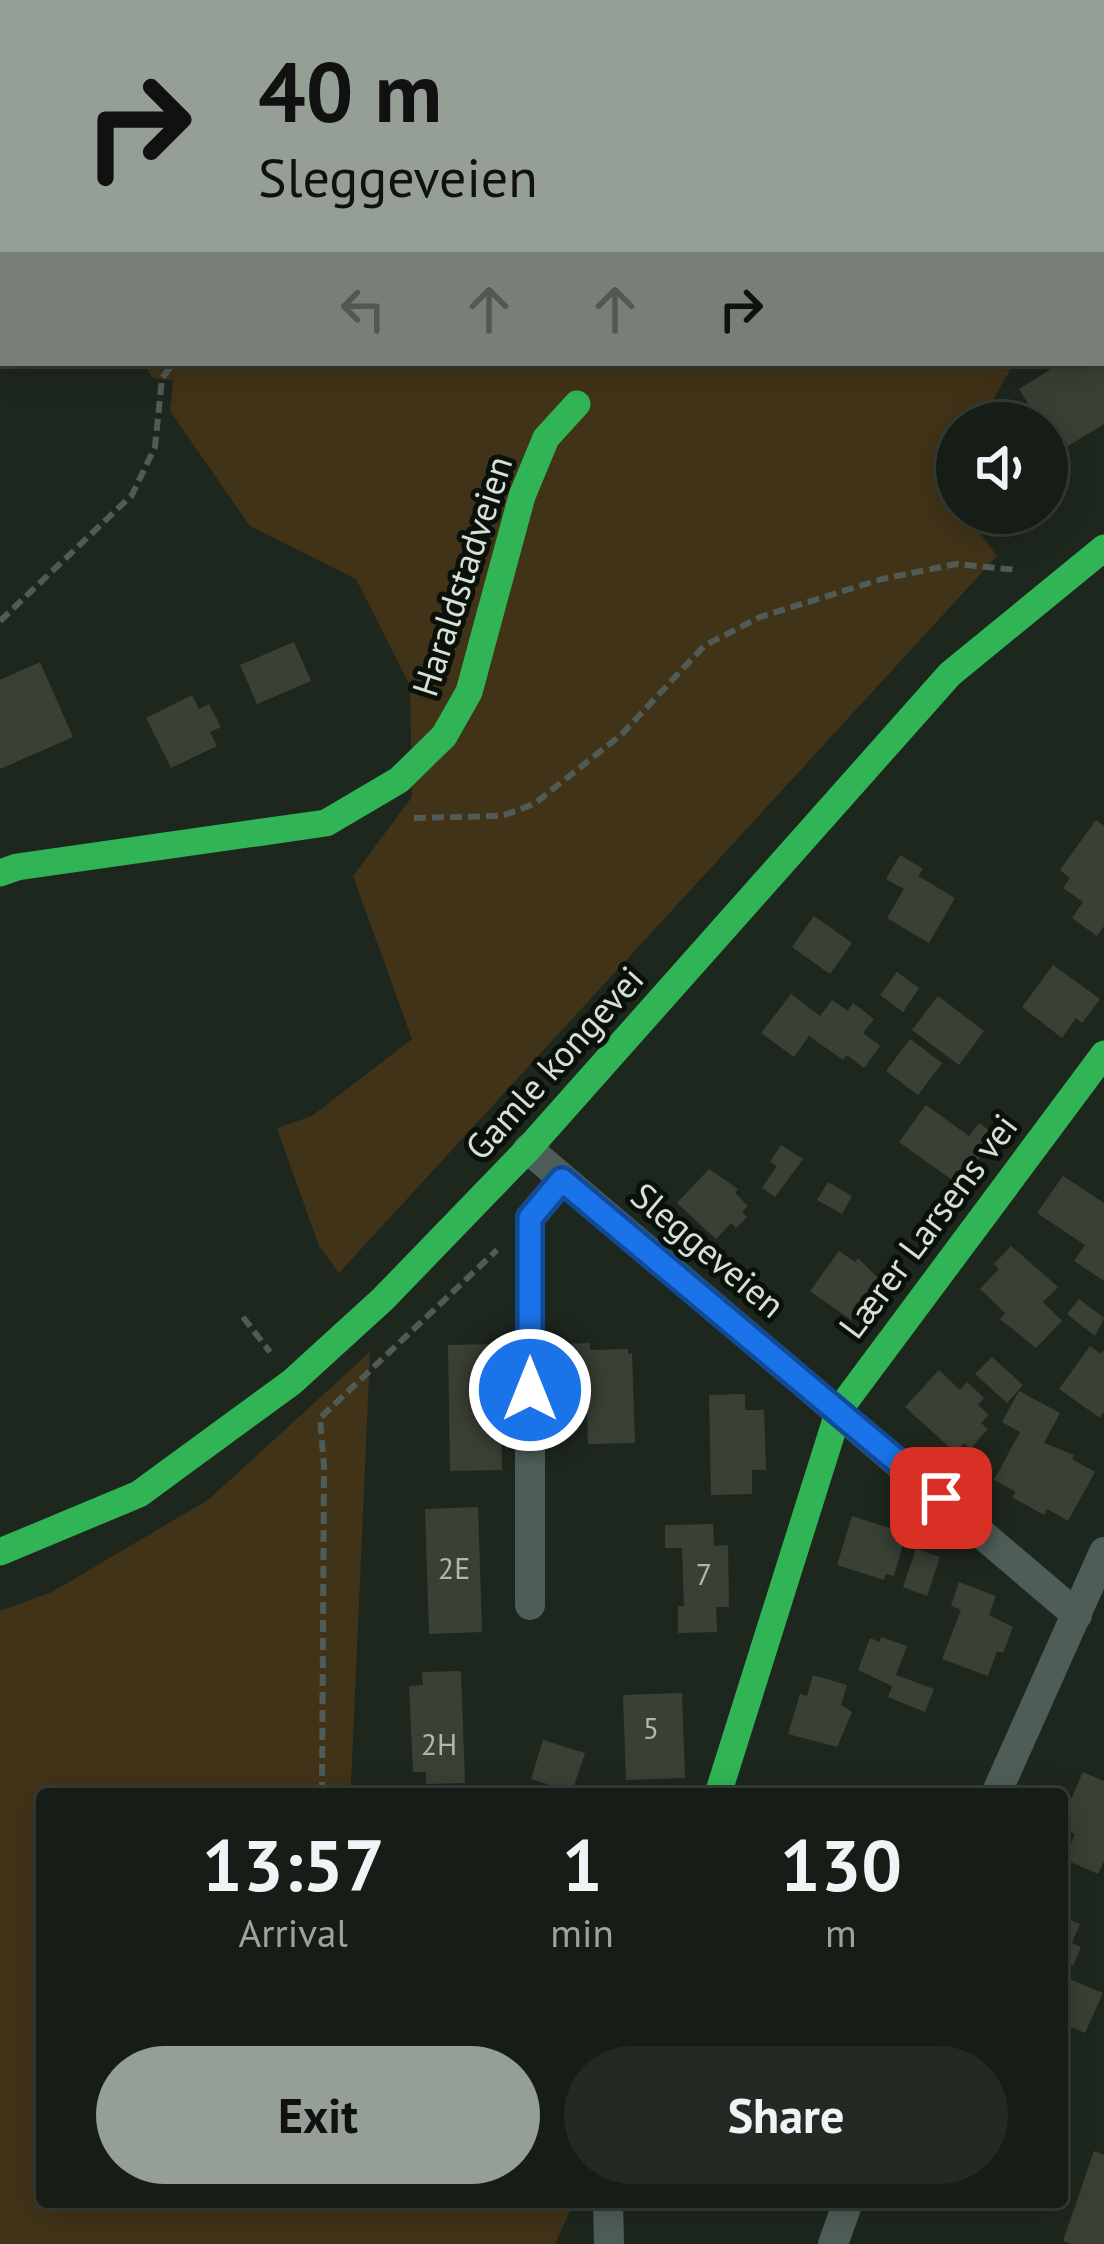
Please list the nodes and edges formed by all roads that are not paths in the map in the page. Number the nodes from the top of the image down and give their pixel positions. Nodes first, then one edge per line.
1 (577, 404) dead end
2 (1104, 548) edge
3 (0, 873) edge
4 (1104, 1054) edge
5 (528, 1149) junction
6 (562, 1180) junction
7 (839, 1410) junction
8 (0, 1552) edge
9 (1104, 1552) edge
10 (530, 1605) dead end
11 (1077, 1615) junction
12 (720, 1788) edge
13 (998, 1788) edge
14 (608, 2208) edge
15 (846, 2208) edge
16 (609, 2244) edge
17 (833, 2244) edge

1 - 3 street, Haraldstadveien
2 - 5 street, Gamle kongevei
4 - 7 street, Lærer Larsens vei
5 - 6 street, Sleggeveien
5 - 8 street, Gamle kongevei
6 - 7 street, Sleggeveien
6 - 10 street
7 - 11 street, Sleggeveien
7 - 12 street, Lærer Larsens vei
9 - 11 street
11 - 13 street
14 - 16 street
15 - 17 street

